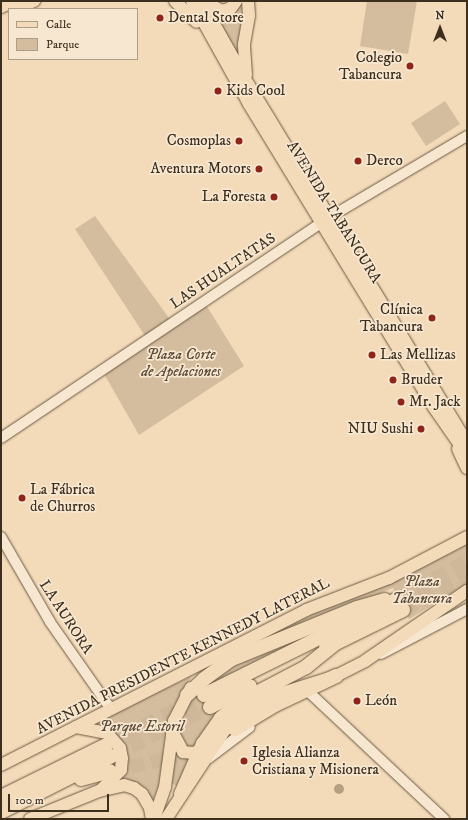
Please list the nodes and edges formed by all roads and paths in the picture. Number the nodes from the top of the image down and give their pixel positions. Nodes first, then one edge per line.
1 (14, 1) edge
2 (34, 1) edge
3 (175, 1) edge
4 (192, 1) edge
5 (202, 1) edge
6 (236, 1) edge
7 (248, 1) edge
8 (1, 7) edge
9 (18, 8) edge
10 (211, 40) junction
11 (248, 84) junction
12 (467, 136) edge
13 (326, 220) junction
14 (382, 321) junction
15 (407, 344) junction
16 (1, 438) edge
17 (454, 439) junction
18 (467, 442) edge
19 (467, 455) edge
20 (467, 468) edge
21 (1, 537) edge
22 (467, 537) edge
23 (467, 591) edge
24 (395, 603) junction
25 (467, 609) edge
26 (333, 644) junction
27 (225, 652) junction
28 (365, 661) junction
29 (336, 676) junction
30 (311, 694) junction
31 (187, 695) junction
32 (111, 709) junction
33 (75, 727) junction
34 (235, 729) dead end
35 (172, 730) junction
36 (202, 756) junction
37 (1, 765) edge
38 (110, 771) tunnel mouth
39 (48, 788) junction
40 (99, 791) junction
41 (182, 794) joint
42 (1, 797) edge
43 (1, 812) edge
44 (30, 819) edge
45 (153, 819) edge
46 (166, 819) edge
47 (444, 819) edge

1 - 8 main road
2 - 9 main road
3 - 10 main road
4 - 10 main road, AVENIDA TABANCURA
5 - 6 main road
5 - 11 main road, AVENIDA TABANCURA
7 - 11 main road
10 - 13 main road, AVENIDA TABANCURA
11 - 13 main road, AVENIDA TABANCURA
12 - 13 street, LAS HUALTATAS
13 - 14 main road, AVENIDA TABANCURA
13 - 15 main road, AVENIDA TABANCURA
13 - 16 street, LAS HUALTATAS
14 - 15 main road
14 - 17 main road, AVENIDA TABANCURA
15 - 18 main road, AVENIDA TABANCURA
17 - 19 main road, AVENIDA TABANCURA
17 - 20 main road
21 - 32 street, LA AURORA
22 - 27 main road, AVENIDA PRESIDENTE KENNEDY LATERAL
23 - 28 main road
24 - 26 highway
24 - 26 highway
24 - 31 highway
25 - 28 street
26 - 36 highway
27 - 31 main road
27 - 32 main road, AVENIDA PRESIDENTE KENNEDY LATERAL
28 - 29 main road
29 - 30 street
29 - 34 highway
29 - 36 main road
30 - 36 street
30 - 47 street
31 - 35 main road
32 - 33 main road, AVENIDA PRESIDENTE KENNEDY LATERAL
33 - 37 main road, AVENIDA PRESIDENTE KENNEDY LATERAL
33 - 40 main road
35 - 36 main road
35 - 45 main road
36 - 41 highway
38 - 39 highway
39 - 42 highway
39 - 43 highway
40 - 44 main road
40 - 45 main road
41 - 46 main road

